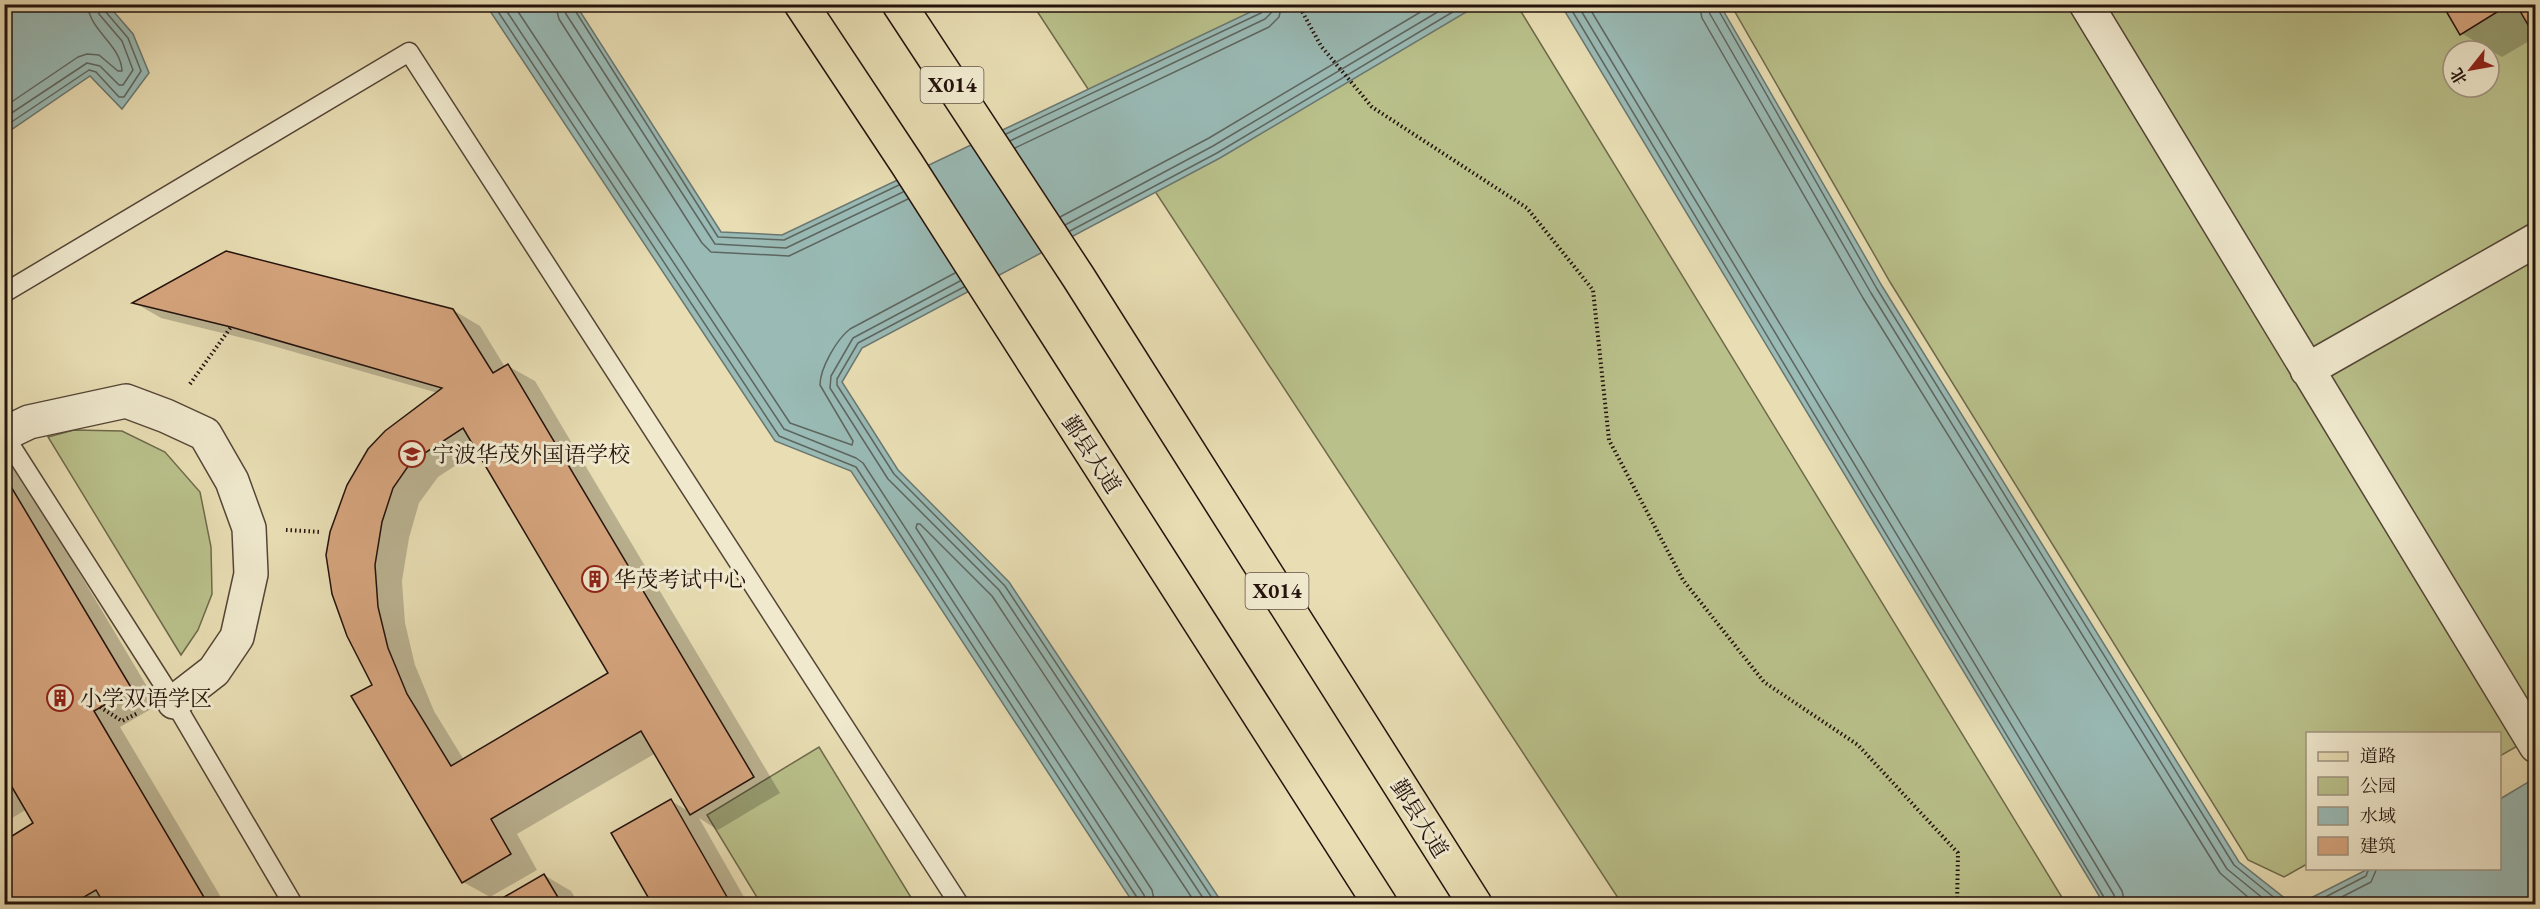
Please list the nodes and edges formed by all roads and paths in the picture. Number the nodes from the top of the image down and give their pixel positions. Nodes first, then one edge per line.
1 (801, 4) edge
2 (899, 4) edge
3 (1298, 4) edge
4 (2086, 4) edge
5 (2535, 240) edge
6 (4, 293) edge
7 (231, 327) dead end
8 (2307, 370) junction
9 (166, 416) junction
10 (4, 434) edge
11 (174, 702) junction
12 (2535, 746) edge
13 (293, 904) edge
14 (959, 904) edge
15 (1380, 904) edge
16 (1475, 904) edge
17 (1957, 904) edge

1 - 15 main road, 鄞县大道
2 - 16 main road, 鄞县大道 / X014
3 - 17 path
4 - 8 street
5 - 8 street
6 - 14 lane
7 - 9 path
8 - 12 street
9 - 10 street
9 - 11 street
10 - 11 lane
11 - 13 lane

